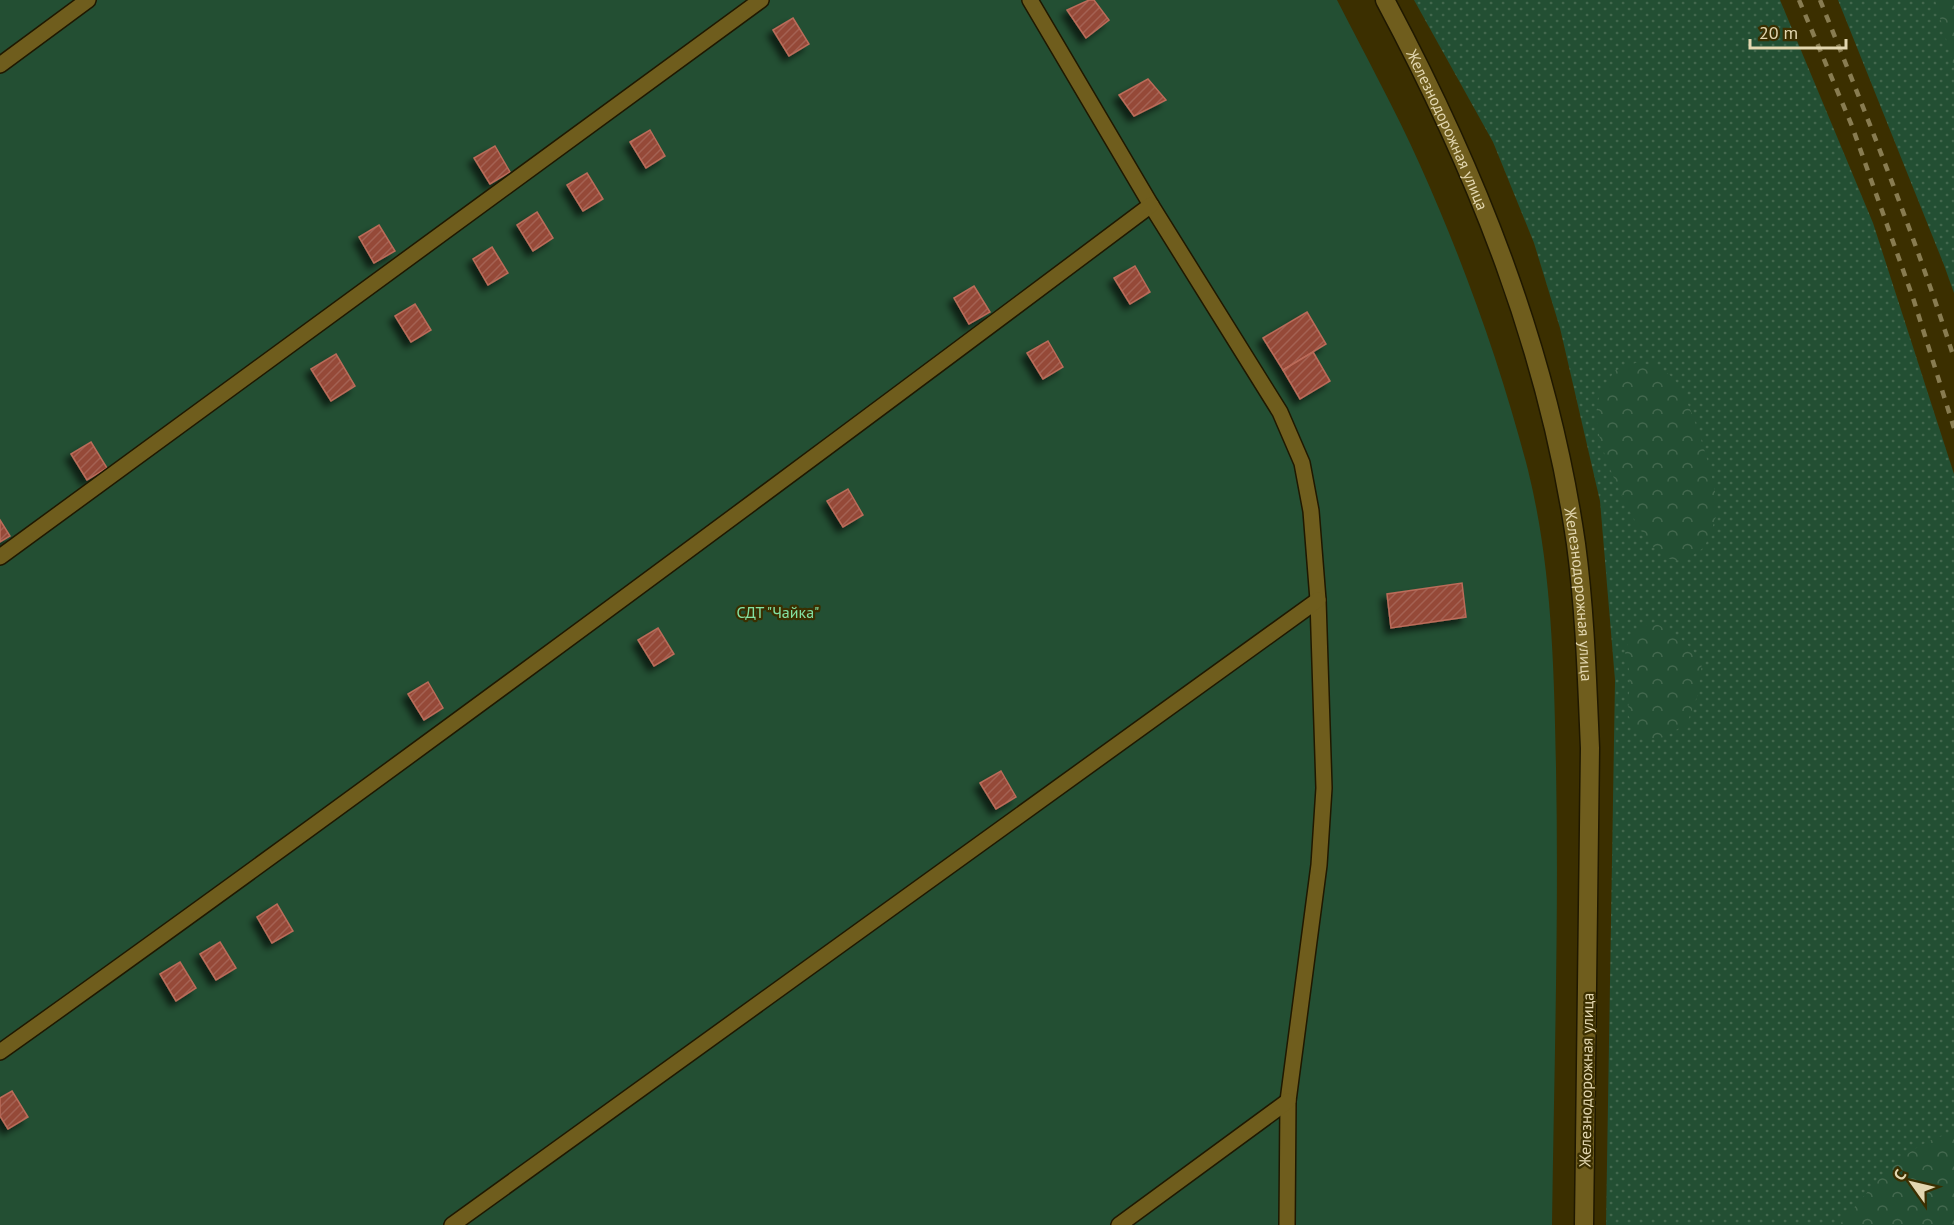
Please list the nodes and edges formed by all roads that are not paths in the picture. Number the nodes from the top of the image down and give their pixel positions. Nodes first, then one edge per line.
1 (88, 0) edge
2 (761, 0) edge
3 (1030, 0) edge
4 (1385, 0) edge
5 (0, 64) edge
6 (1151, 205) junction
7 (0, 556) edge
8 (1318, 600) junction
9 (0, 1052) edge
10 (1288, 1101) junction
11 (452, 1225) edge
12 (1119, 1225) edge
13 (1287, 1225) edge
14 (1584, 1225) edge

1 - 5 lane
2 - 7 lane
3 - 6 lane
4 - 14 main road, Железнодорожная улица
6 - 8 lane
6 - 9 lane
8 - 10 lane
8 - 11 lane
10 - 12 lane
10 - 13 lane

